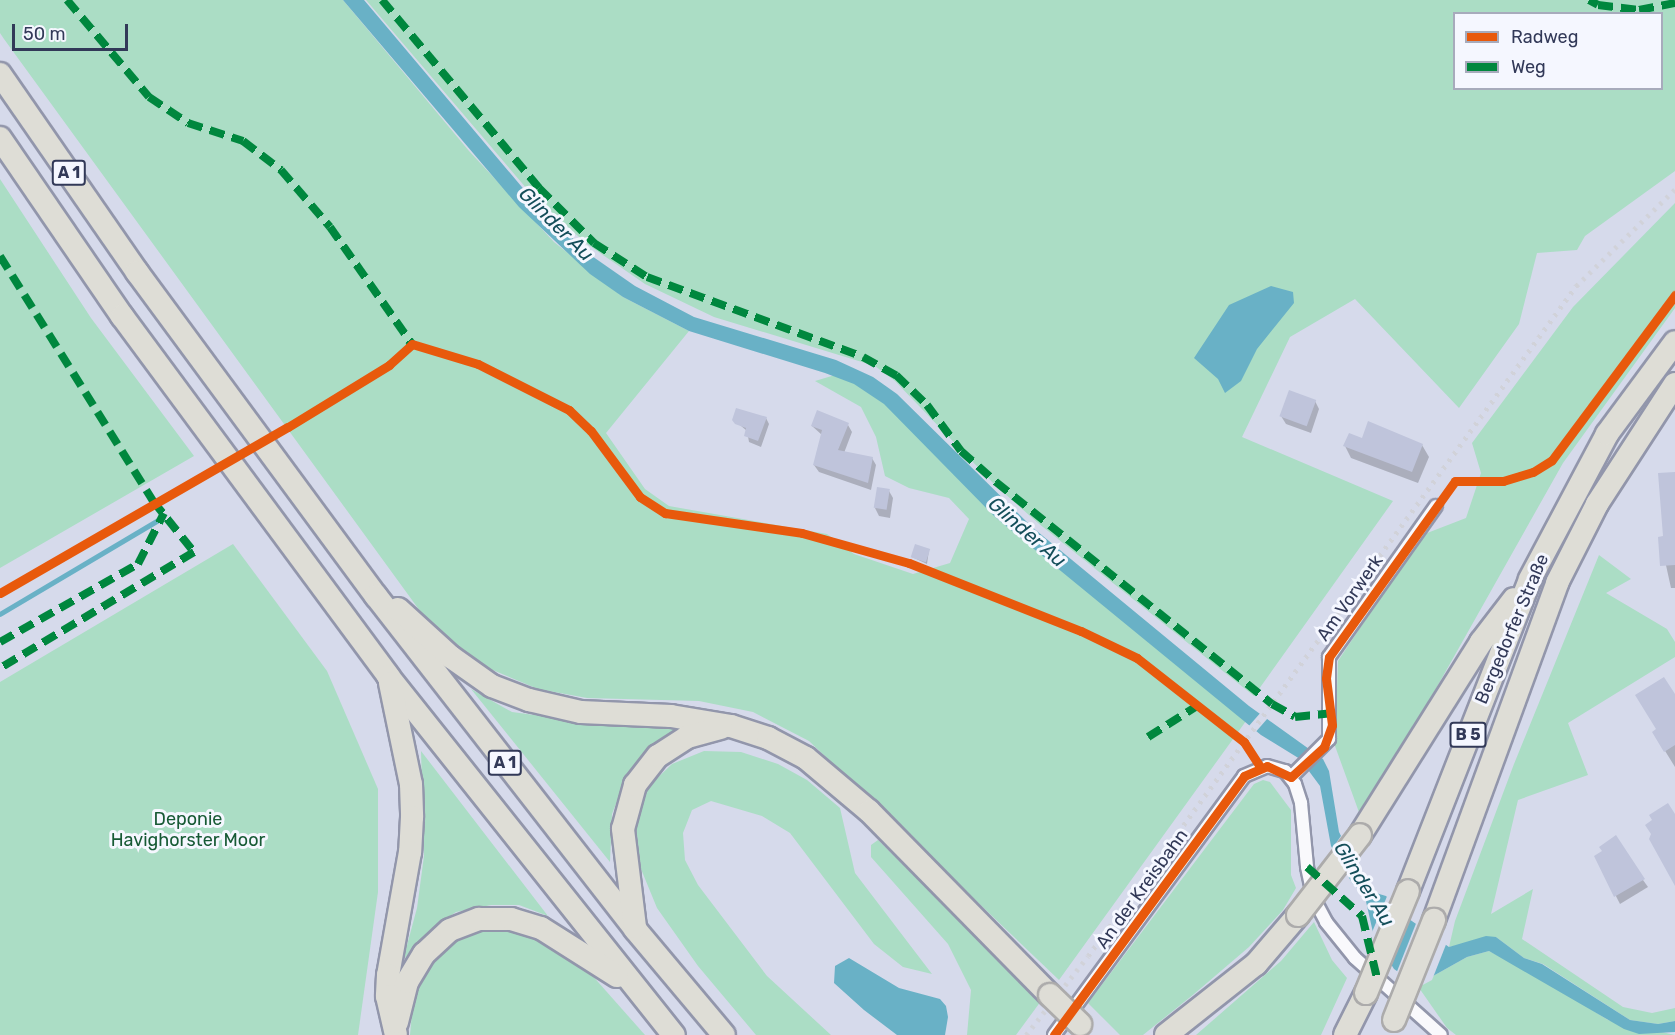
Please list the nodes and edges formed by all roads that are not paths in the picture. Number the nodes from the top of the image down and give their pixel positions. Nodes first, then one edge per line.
1 (0, 74) edge
2 (0, 138) edge
3 (1675, 342) edge
4 (1675, 384) edge
5 (1436, 506) dead end
6 (1530, 579) junction
7 (376, 596) junction
8 (388, 676) junction
9 (731, 726) junction
10 (1291, 777) junction
11 (635, 929) junction
12 (635, 988) junction
13 (1390, 1027) edge
14 (1085, 1030) edge
15 (674, 1035) edge
16 (724, 1035) edge
17 (1054, 1035) edge
18 (1166, 1035) edge
19 (1345, 1035) edge
20 (1441, 1035) edge

1 - 7 highway, A 1
2 - 8 highway, A 1
3 - 6 highway, Bergedorfer Straße / B 5
4 - 13 highway, Bergedorfer Straße / B 5, bridge
5 - 10 street, Am Vorwerk
6 - 18 highway, bridge
6 - 19 highway, Bergedorfer Straße / B 5, bridge
7 - 9 highway
7 - 11 highway, A 1
8 - 12 highway, A 1
8 - 12 highway
9 - 11 highway
9 - 14 highway, bridge
10 - 17 street, An der Kreisbahn
10 - 20 street
11 - 16 highway, A 1
12 - 15 highway, A 1

